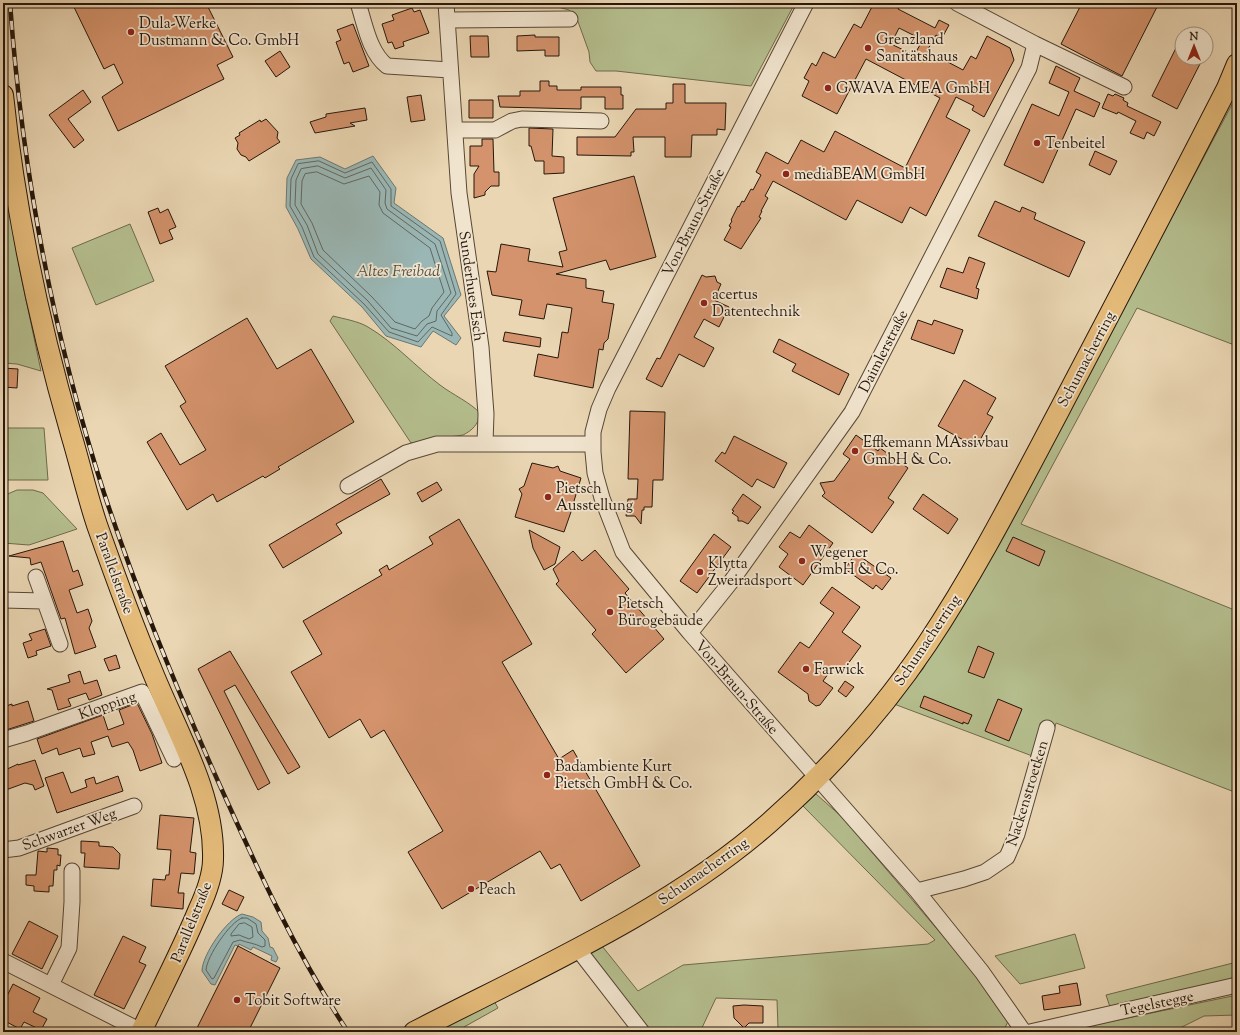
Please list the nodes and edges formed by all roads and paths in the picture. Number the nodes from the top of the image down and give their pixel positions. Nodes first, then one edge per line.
1 (358, 3) edge
2 (446, 3) edge
3 (806, 3) edge
4 (957, 3) edge
5 (570, 19) dead end
6 (448, 20) junction
7 (1035, 44) junction
8 (1237, 64) edge
9 (450, 70) junction
10 (1124, 87) dead end
11 (3, 95) edge
12 (601, 121) dead end
13 (455, 130) junction
14 (485, 443) junction
15 (593, 444) junction
16 (348, 486) dead end
17 (36, 577) dead end
18 (3, 600) edge
19 (43, 601) junction
20 (690, 633) junction
21 (60, 644) dead end
22 (1047, 728) dead end
23 (3, 740) edge
24 (174, 759) dead end
25 (817, 778) junction
26 (134, 806) dead end
27 (3, 850) edge
28 (72, 871) dead end
29 (917, 891) junction
30 (577, 948) junction
31 (3, 961) edge
32 (51, 985) junction
33 (1237, 985) edge
34 (141, 1031) edge
35 (414, 1032) edge
36 (642, 1032) edge
37 (1024, 1032) edge
38 (1030, 1032) edge

1 - 9 street
2 - 6 street, Sunderhues Esch
3 - 15 street, Von-Braun-Straße
4 - 7 street
5 - 6 street
6 - 9 street, Sunderhues Esch
7 - 10 street
7 - 20 street, Daimlerstraße
8 - 25 main road, Schumacherring
9 - 13 street, Sunderhues Esch
11 - 34 main road, Parallelstraße
12 - 13 street
13 - 14 street, Sunderhues Esch
14 - 15 street
14 - 16 street
15 - 20 street, Von-Braun-Straße
17 - 19 street
18 - 19 street
19 - 21 street
20 - 25 street, Von-Braun-Straße
22 - 29 street, Nackenstroetken
23 - 24 street, Klopping
25 - 29 street
25 - 30 main road, Schumacherring
26 - 27 street, Schwarzer Weg
28 - 32 street
29 - 37 street
30 - 35 main road, Schumacherring
30 - 36 street
31 - 32 street
32 - 34 street
33 - 38 street, Tegelstegge

